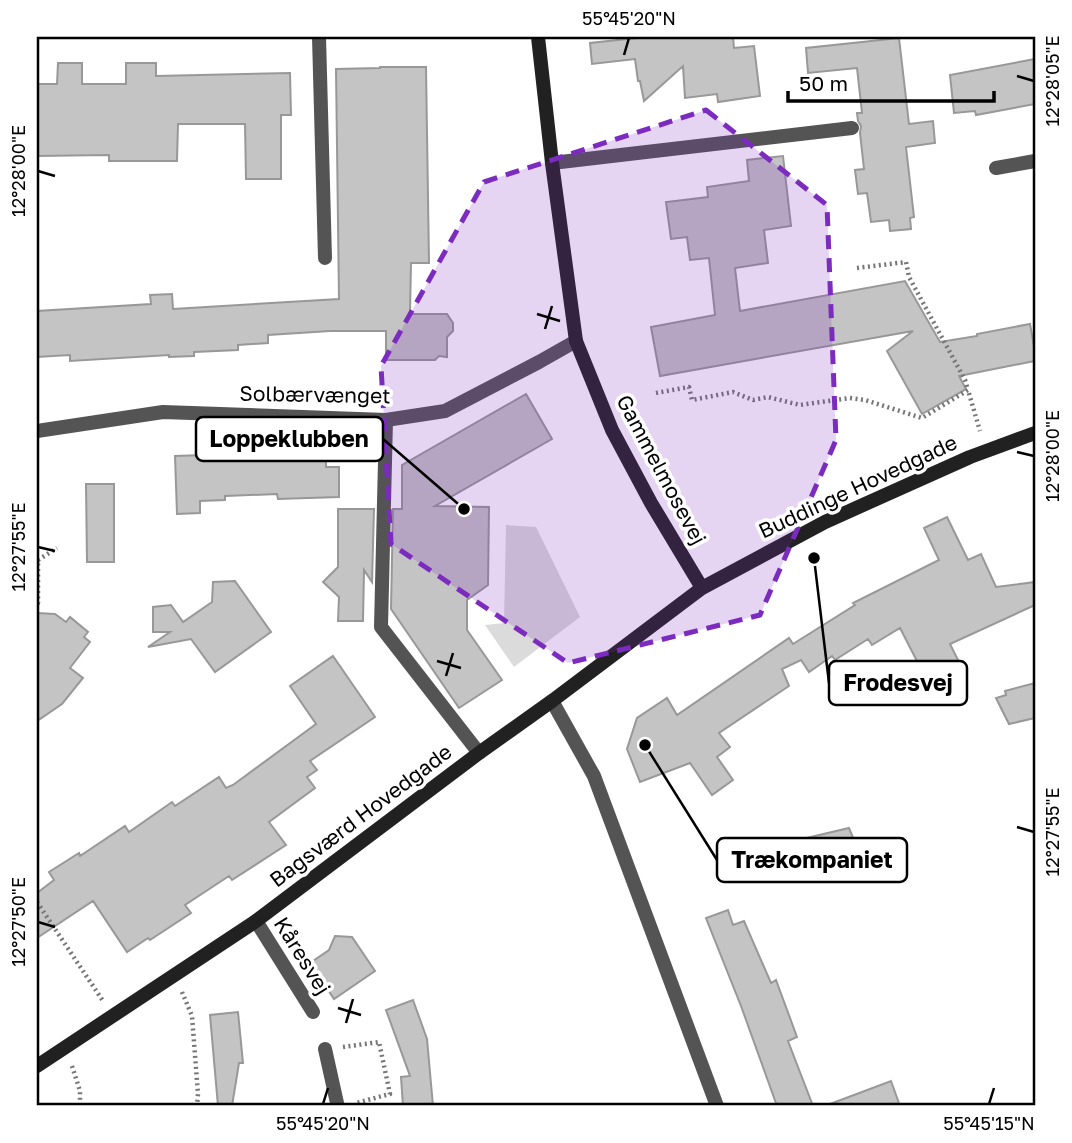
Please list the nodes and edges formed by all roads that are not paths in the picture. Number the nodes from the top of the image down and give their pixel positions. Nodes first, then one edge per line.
1 (319, 37) edge
2 (538, 37) edge
3 (852, 128) dead end
4 (552, 163) junction
5 (1034, 166) edge
6 (996, 168) dead end
7 (325, 258) dead end
8 (576, 341) junction
9 (386, 419) junction
10 (37, 431) edge
11 (1035, 433) edge
12 (702, 588) junction
13 (552, 701) junction
14 (479, 753) junction
15 (256, 921) junction
16 (313, 1013) dead end
17 (325, 1049) road end
18 (37, 1066) edge
19 (337, 1106) edge
20 (717, 1106) edge

1 - 7 street
2 - 4 street, Gammelmosevej
3 - 4 street
4 - 8 street, Gammelmosevej
5 - 6 street
8 - 9 street, Solbærvænget
8 - 12 street, Gammelmosevej
9 - 10 street, Solbærvænget
9 - 14 street
11 - 12 street, Buddinge Hovedgade
12 - 13 street, Bagsværd Hovedgade
13 - 14 street, Bagsværd Hovedgade
13 - 20 street
14 - 15 street, Bagsværd Hovedgade
15 - 16 street, Kåresvej
15 - 18 street, Bagsværd Hovedgade
17 - 19 street

